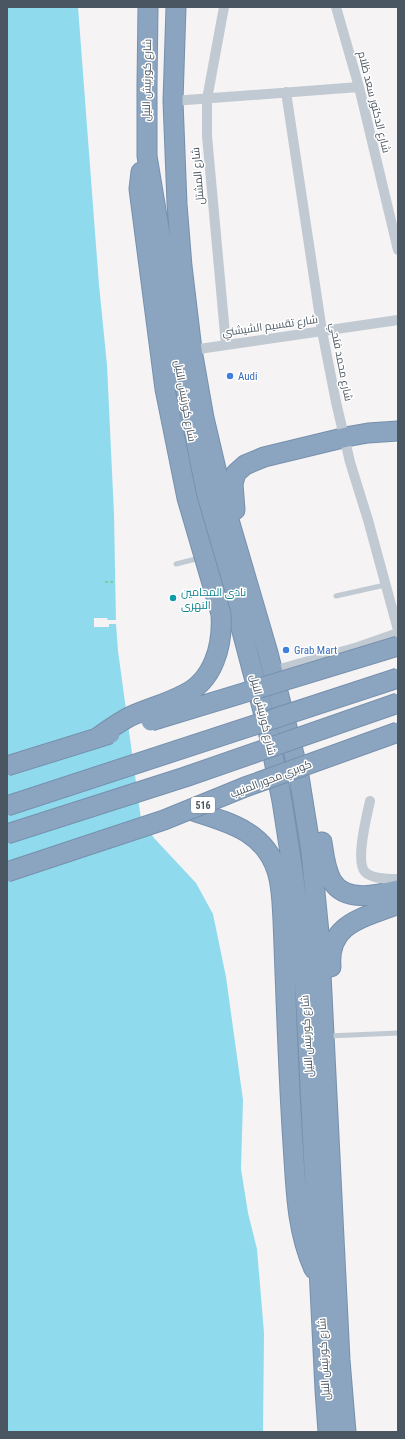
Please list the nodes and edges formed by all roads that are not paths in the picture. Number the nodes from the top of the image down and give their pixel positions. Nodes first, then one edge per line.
1 (148, 7) edge
2 (176, 7) edge
3 (224, 7) edge
4 (336, 7) edge
5 (359, 87) junction
6 (286, 92) junction
7 (207, 98) junction
8 (174, 101) junction
9 (147, 156) junction
10 (398, 250) edge
11 (398, 320) edge
12 (322, 331) junction
13 (226, 345) junction
14 (192, 350) junction
15 (398, 431) edge
16 (348, 437) junction
17 (220, 553) junction
18 (176, 564) dead end
19 (385, 585) junction
20 (336, 596) dead end
21 (398, 630) edge
22 (398, 633) edge
23 (398, 646) edge
24 (273, 671) junction
25 (398, 678) edge
26 (398, 702) edge
27 (394, 734) edge
28 (98, 737) junction
29 (7, 766) edge
30 (298, 770) junction
31 (370, 801) dead end
32 (7, 806) edge
33 (190, 810) junction
34 (7, 834) edge
35 (7, 872) edge
36 (398, 879) edge
37 (397, 900) edge
38 (398, 1033) edge
39 (324, 1034) junction
40 (320, 1282) junction
41 (328, 1432) edge
42 (346, 1432) edge

1 - 9 highway, شارع كورنيش النيل
2 - 8 highway, شارع كورنيش النيل
3 - 7 street, شارع المشتل
4 - 5 street, شارع الدكتور سعد ظلام
5 - 6 street
5 - 10 street, شارع الدكتور سعد ظلام
6 - 7 street
6 - 12 street, شارع محمد فتحي
7 - 8 street
7 - 13 street, شارع المشتل
8 - 14 highway, شارع كورنيش النيل
9 - 17 highway, شارع كورنيش النيل
9 - 28 highway, bridge
11 - 12 street, شارع تقسيم الشيشني
12 - 13 street, شارع تقسيم الشيشني
12 - 16 street, شارع محمد فتحي
13 - 14 street, شارع تقسيم الشيشني
14 - 17 highway, شارع كورنيش النيل
15 - 16 highway
16 - 17 highway
16 - 19 street, شارع محمد فتحي
17 - 18 lane
17 - 24 highway, شارع كورنيش النيل
17 - 40 highway, شارع كورنيش النيل
19 - 20 lane
19 - 21 street, شارع محمد فتحي
22 - 24 street
23 - 28 highway, bridge
24 - 30 highway, شارع كورنيش النيل
25 - 32 highway, bridge
26 - 34 highway, bridge
27 - 33 highway, كوبري محور المنيب / 516, bridge
28 - 29 highway, bridge
30 - 37 highway
30 - 39 highway, شارع كورنيش النيل
31 - 36 street
33 - 35 highway, كوبري محور المنيب / 516, bridge
33 - 40 highway
37 - 39 highway
38 - 39 lane
39 - 42 highway, شارع كورنيش النيل
40 - 41 highway, شارع كورنيش النيل

